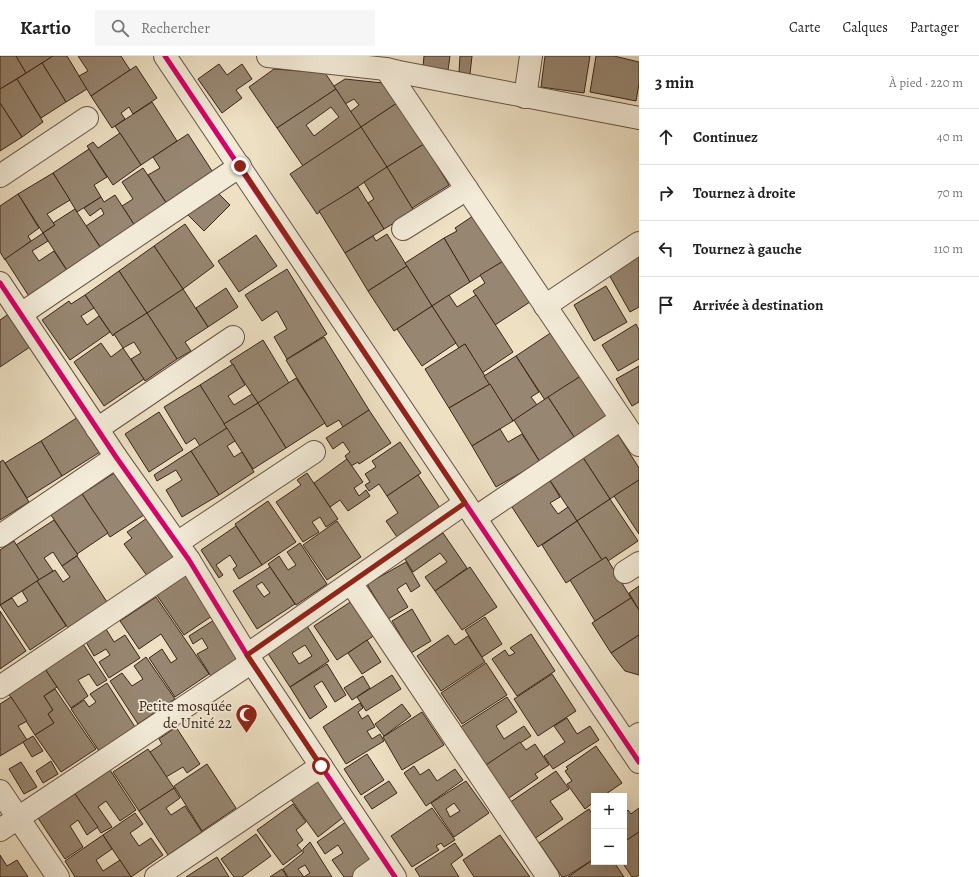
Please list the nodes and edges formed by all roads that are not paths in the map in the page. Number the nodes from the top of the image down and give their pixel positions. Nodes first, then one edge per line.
1 (165, 56) edge
2 (268, 56) edge
3 (531, 56) edge
4 (396, 66) edge
5 (525, 97) junction
6 (87, 118) dead end
7 (639, 118) edge
8 (240, 166) junction
9 (0, 176) edge
10 (467, 189) junction
11 (403, 229) dead end
12 (639, 243) edge
13 (0, 283) edge
14 (545, 306) junction
15 (21, 314) junction
16 (233, 337) dead end
17 (621, 419) junction
18 (97, 429) junction
19 (639, 445) edge
20 (314, 452) dead end
21 (116, 457) junction
22 (470, 510) junction
23 (0, 536) edge
24 (183, 552) junction
25 (351, 583) junction
26 (250, 658) junction
27 (0, 687) edge
28 (633, 739) edge
29 (639, 762) edge
30 (321, 766) junction
31 (0, 791) edge
32 (19, 818) junction
33 (0, 830) edge
34 (390, 870) edge
35 (58, 877) edge
36 (156, 877) edge
37 (364, 877) edge
38 (548, 877) edge

1 - 8 street
2 - 4 street
3 - 5 street
4 - 5 street
4 - 10 street
5 - 7 street
6 - 9 street
8 - 15 street
8 - 22 street
10 - 11 street
10 - 14 street
12 - 14 street
13 - 15 street
14 - 17 street
15 - 18 street
16 - 18 street
17 - 19 street
17 - 22 street
18 - 21 street
20 - 24 street
21 - 23 street
21 - 24 street
22 - 25 street
22 - 28 street
24 - 26 street
24 - 27 street
25 - 26 street
25 - 38 street
26 - 30 street
26 - 32 street
28 - 29 street
30 - 34 street
30 - 36 street
31 - 32 street
32 - 33 street
32 - 35 street
34 - 37 street

